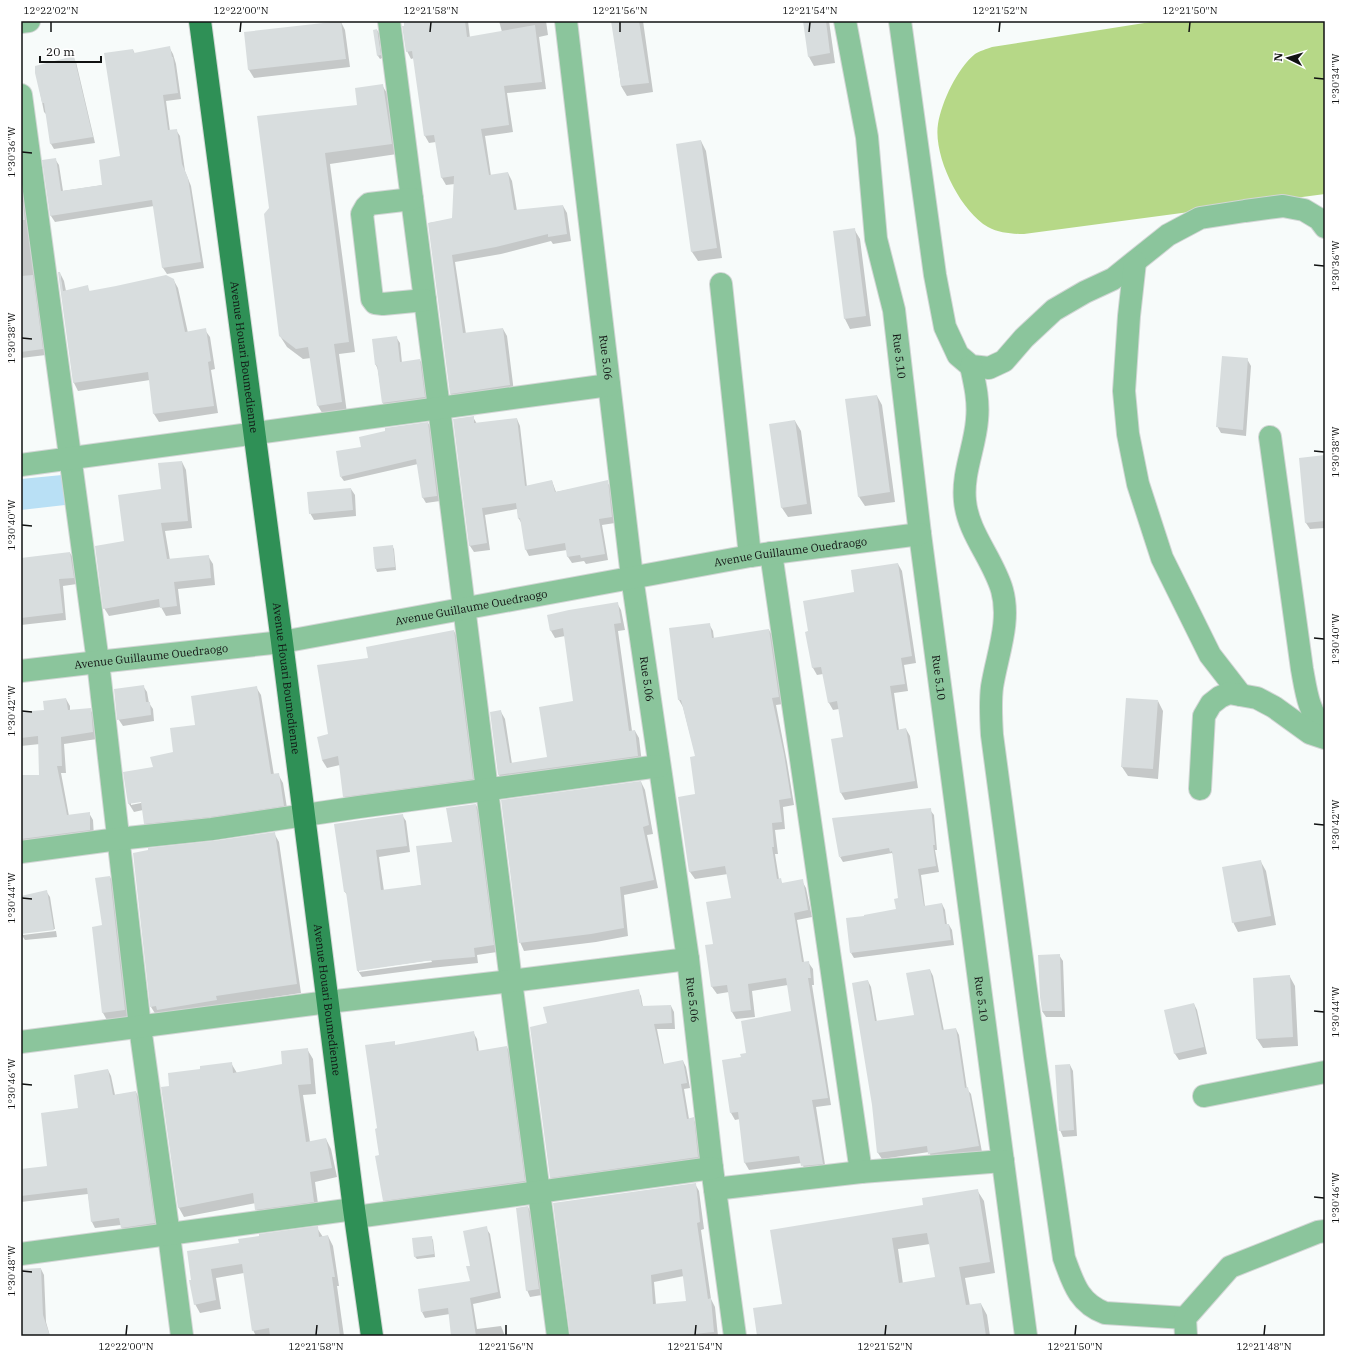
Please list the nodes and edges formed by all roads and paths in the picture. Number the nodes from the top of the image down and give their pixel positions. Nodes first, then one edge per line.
1 (29, 21) edge
2 (200, 21) edge
3 (389, 21) edge
4 (566, 21) edge
5 (845, 21) edge
6 (900, 21) edge
7 (21, 22) edge
8 (21, 95) edge
9 (412, 199) junction
10 (1325, 227) edge
11 (1135, 262) junction
12 (721, 284) dead end
13 (425, 300) junction
14 (971, 366) junction
15 (609, 385) junction
16 (439, 408) junction
17 (255, 433) junction
18 (1270, 437) dead end
19 (70, 459) junction
20 (21, 465) edge
21 (920, 534) junction
22 (760, 555) junction
23 (632, 577) junction
24 (464, 608) junction
25 (282, 642) junction
26 (98, 662) junction
27 (21, 671) edge
28 (1241, 695) junction
29 (1325, 729) edge
30 (1325, 738) edge
31 (659, 766) junction
32 (1200, 789) dead end
33 (487, 790) junction
34 (304, 815) junction
35 (118, 839) junction
36 (21, 852) edge
37 (688, 959) junction
38 (511, 981) junction
39 (328, 1002) junction
40 (140, 1027) junction
41 (21, 1042) edge
42 (1325, 1072) edge
43 (1204, 1096) dead end
44 (1003, 1161) junction
45 (712, 1168) junction
46 (862, 1172) junction
47 (715, 1189) junction
48 (540, 1192) junction
49 (355, 1213) junction
50 (1325, 1231) edge
51 (169, 1235) junction
52 (21, 1254) edge
53 (1186, 1327) edge
54 (182, 1336) edge
55 (372, 1336) edge
56 (558, 1336) edge
57 (735, 1336) edge
58 (1026, 1336) edge

1 - 7 street
2 - 17 main road, Avenue Houari Boumedienne
3 - 9 street
4 - 15 street, Rue 5.06
5 - 21 street, Rue 5.10
6 - 14 street
8 - 19 street
9 - 13 street
9 - 13 street
10 - 11 street
11 - 14 street
11 - 28 street
12 - 22 street
13 - 16 street
14 - 53 street
15 - 16 street
15 - 23 street, Rue 5.06
16 - 17 street
16 - 24 street
17 - 19 street
17 - 25 main road, Avenue Houari Boumedienne
18 - 29 street
19 - 20 street
19 - 26 street
21 - 22 street, Avenue Guillaume Ouedraogo
21 - 44 street, Rue 5.10
22 - 23 street, Avenue Guillaume Ouedraogo
22 - 46 street
23 - 24 street, Avenue Guillaume Ouedraogo
23 - 31 street, Rue 5.06
24 - 25 street, Avenue Guillaume Ouedraogo
24 - 33 street
25 - 26 street, Avenue Guillaume Ouedraogo
25 - 34 main road, Avenue Houari Boumedienne
26 - 27 street, Avenue Guillaume Ouedraogo
26 - 35 street
28 - 30 street
28 - 32 street
31 - 33 street
31 - 37 street, Rue 5.06
33 - 34 street
33 - 38 street
34 - 35 street
34 - 39 main road, Avenue Houari Boumedienne
35 - 36 street
35 - 40 street
37 - 38 street
37 - 45 street, Rue 5.06
38 - 39 street
38 - 48 street
39 - 40 street
39 - 49 main road, Avenue Houari Boumedienne
40 - 41 street
40 - 51 street
42 - 43 street
44 - 46 street
44 - 58 street, Rue 5.10
45 - 47 street, Rue 5.06
45 - 48 street
46 - 47 street
47 - 57 street, Rue 5.06
48 - 49 street
48 - 56 street
49 - 51 street
49 - 55 main road, Avenue Houari Boumedienne
50 - 53 street
51 - 52 street
51 - 54 street

